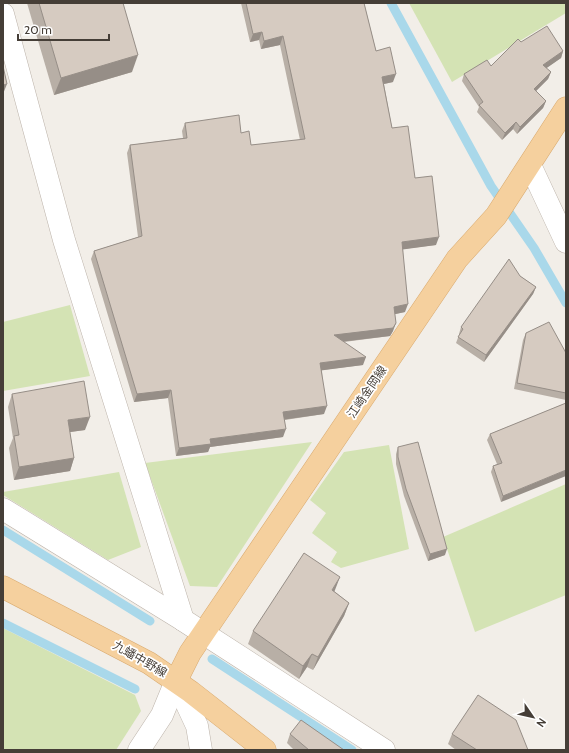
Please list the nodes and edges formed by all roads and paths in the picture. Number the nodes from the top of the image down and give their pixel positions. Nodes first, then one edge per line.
1 (3, 14) edge
2 (566, 108) edge
3 (530, 165) junction
4 (566, 242) edge
5 (3, 509) edge
6 (3, 587) edge
7 (183, 620) junction
8 (203, 634) junction
9 (176, 680) junction
10 (139, 750) edge
11 (201, 750) edge
12 (265, 750) edge
13 (384, 750) edge

1 - 7 street
2 - 3 main road, 江崎金岡線
3 - 4 street
3 - 8 main road, 江崎金岡線
5 - 7 street
6 - 9 main road, 九蟠中野線
7 - 8 street
8 - 9 main road, 江崎金岡線
8 - 13 street
9 - 10 street
9 - 11 street
9 - 12 main road, 九蟠中野線

